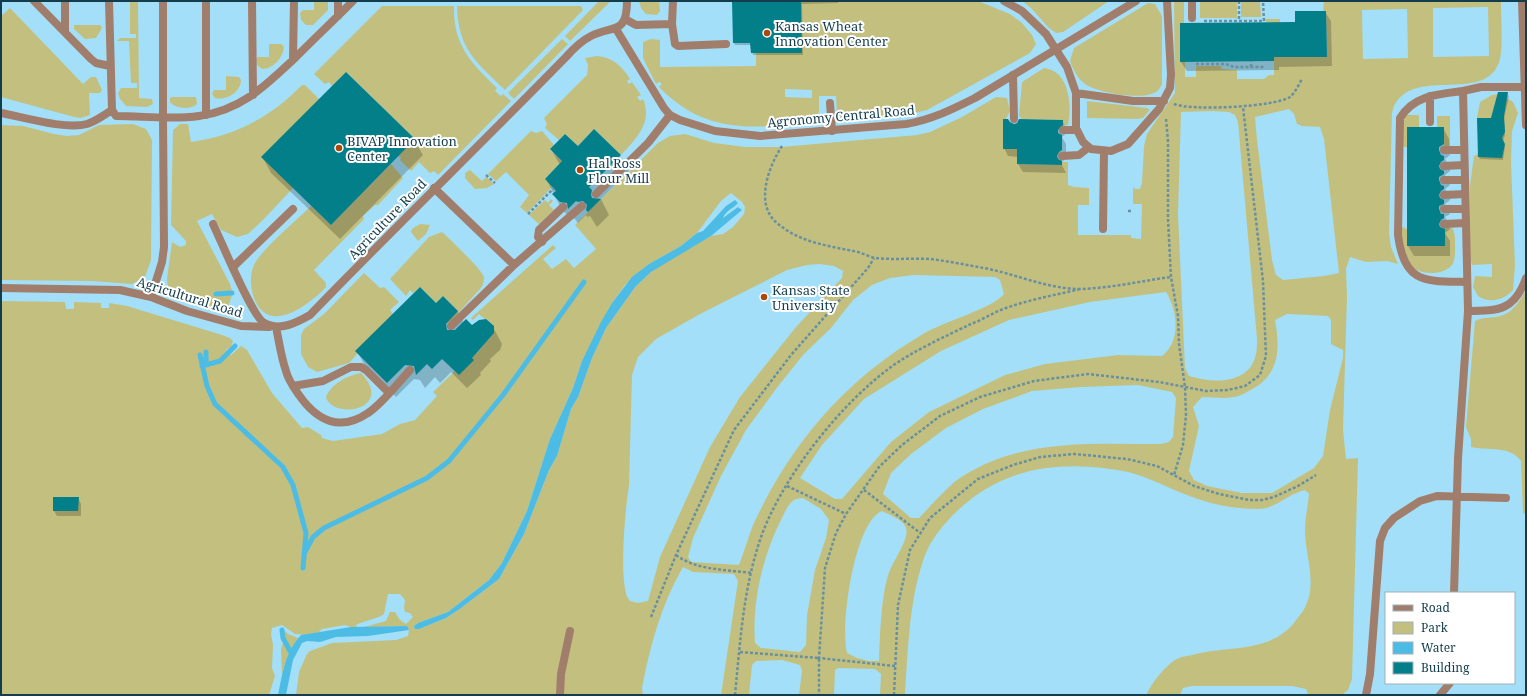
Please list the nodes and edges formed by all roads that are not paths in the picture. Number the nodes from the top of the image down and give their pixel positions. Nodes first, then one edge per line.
1 (34, 1) edge
2 (65, 1) edge
3 (109, 1) edge
4 (163, 1) edge
5 (206, 1) edge
6 (252, 1) edge
7 (294, 1) edge
8 (338, 1) edge
9 (353, 1) edge
10 (627, 1) edge
11 (673, 1) edge
12 (1004, 1) edge
13 (1136, 1) edge
14 (1167, 1) edge
15 (1192, 1) edge
16 (1522, 1) edge
17 (338, 16) junction
18 (1192, 18) road end
19 (625, 19) junction
20 (672, 24) junction
21 (616, 29) junction
22 (65, 32) junction
23 (726, 44) dead end
24 (1056, 49) junction
25 (293, 59) junction
26 (110, 66) junction
27 (1014, 75) junction
28 (1525, 87) edge
29 (1463, 91) junction
30 (1076, 94) junction
31 (253, 95) junction
32 (1430, 96) junction
33 (1526, 99) edge
34 (1164, 101) junction
35 (830, 102) dead end
36 (112, 110) junction
37 (1, 113) edge
38 (206, 115) junction
39 (670, 115) junction
40 (163, 117) junction
41 (1014, 119) dead end
42 (1430, 122) dead end
43 (1526, 125) edge
44 (1062, 130) dead end
45 (1077, 130) junction
46 (832, 131) junction
47 (1089, 147) junction
48 (1444, 150) dead end
49 (1464, 150) junction
50 (1104, 151) junction
51 (1062, 156) dead end
52 (1464, 165) junction
53 (1444, 166) dead end
54 (1444, 180) dead end
55 (1465, 180) junction
56 (1407, 181) dead end
57 (1398, 182) junction
58 (434, 188) junction
59 (596, 194) dead end
60 (1465, 194) junction
61 (1444, 195) dead end
62 (1398, 196) junction
63 (1407, 196) dead end
64 (582, 206) dead end
65 (563, 208) dead end
66 (293, 209) dead end
67 (1398, 209) junction
68 (1407, 209) dead end
69 (1444, 209) dead end
70 (1465, 209) junction
71 (1466, 223) junction
72 (213, 224) dead end
73 (1398, 224) junction
74 (1407, 224) dead end
75 (1444, 224) dead end
76 (1103, 229) dead end
77 (542, 242) junction
78 (514, 265) junction
79 (233, 267) junction
80 (1526, 278) edge
81 (1468, 282) junction
82 (1, 288) edge
83 (150, 297) junction
84 (1468, 311) junction
85 (452, 326) dead end
86 (276, 327) junction
87 (410, 370) dead end
88 (293, 386) junction
89 (388, 392) junction
90 (1457, 496) junction
91 (1506, 498) dead end
92 (1454, 592) edge
93 (570, 631) dead end
94 (1449, 684) edge
95 (560, 695) edge
96 (1366, 695) edge
97 (1440, 695) edge

1 - 22 street
2 - 22 street
3 - 26 street
4 - 40 street
5 - 38 street
6 - 31 street
7 - 25 street
8 - 17 street
9 - 17 street
10 - 19 street
11 - 20 street
12 - 24 street
13 - 24 street, Agronomy Central Road
14 - 34 street
15 - 18 street
16 - 28 street
17 - 25 street
19 - 20 street
19 - 21 street
20 - 23 street
21 - 39 street
21 - 58 street, Agriculture Road
22 - 26 street
24 - 27 street, Agronomy Central Road
24 - 30 street
25 - 31 street
26 - 36 street
27 - 41 street
27 - 46 street, Agronomy Central Road
28 - 29 street
28 - 33 street
29 - 32 street
29 - 49 street
30 - 34 street
30 - 45 street
31 - 38 street
32 - 42 street
32 - 57 street
33 - 43 street
34 - 50 street
35 - 46 street
36 - 37 street
36 - 40 street
38 - 40 street
39 - 46 street, Agronomy Central Road
39 - 59 street
40 - 83 street
44 - 45 street
45 - 47 street
47 - 50 street
47 - 51 street
48 - 49 street
49 - 52 street
50 - 76 street
52 - 53 street
52 - 55 street
54 - 55 street
55 - 60 street
56 - 57 street
57 - 62 street
58 - 78 street
58 - 86 street, Agriculture Road
60 - 61 street
60 - 70 street
62 - 63 street
62 - 67 street
64 - 77 street
65 - 77 street
66 - 79 street
67 - 68 street
67 - 73 street
69 - 70 street
70 - 71 street
71 - 75 street
71 - 81 street
72 - 79 street
73 - 74 street
73 - 81 street
77 - 78 street
78 - 85 street
79 - 86 street
80 - 84 street
81 - 84 street
82 - 83 street, Agricultural Road
83 - 86 street, Agricultural Road
84 - 90 street
86 - 88 street
87 - 89 street
88 - 89 street
88 - 89 street
90 - 91 street
90 - 92 street
90 - 96 street
93 - 95 street
94 - 97 street

